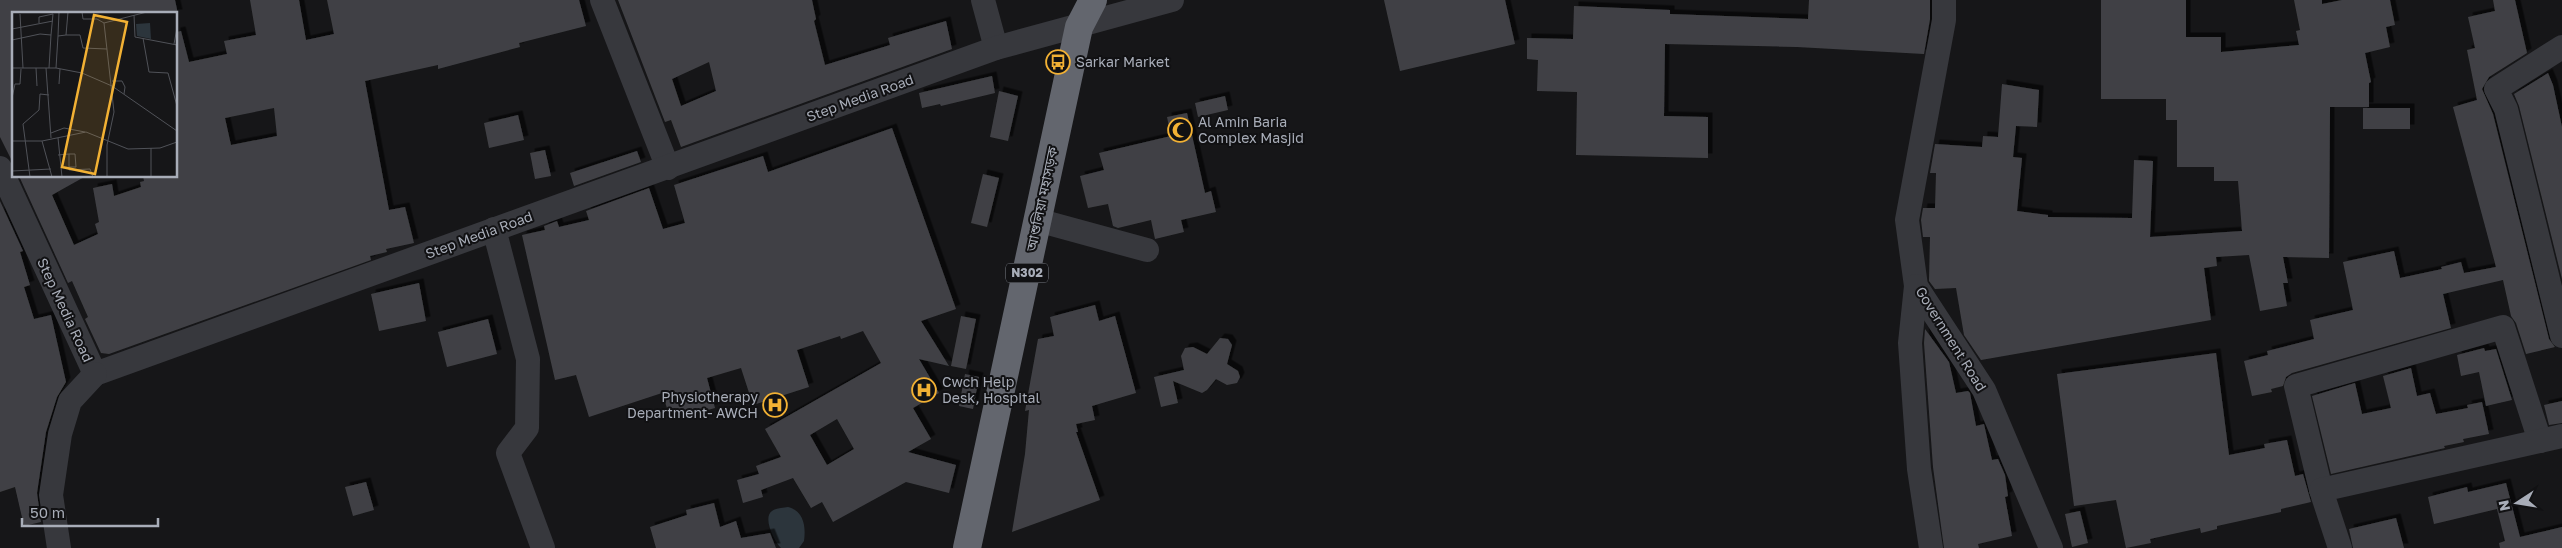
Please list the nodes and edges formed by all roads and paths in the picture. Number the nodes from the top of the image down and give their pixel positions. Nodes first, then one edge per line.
1 (602, 0) edge
2 (983, 0) edge
3 (1093, 0) edge
4 (1172, 0) edge
5 (1944, 0) edge
6 (1080, 27) junction
7 (2562, 47) edge
8 (996, 48) junction
9 (0, 168) edge
10 (668, 168) junction
11 (1038, 220) junction
12 (494, 229) junction
13 (1147, 250) dead end
14 (1916, 286) junction
15 (2562, 336) edge
16 (95, 374) junction
17 (2551, 438) edge
18 (2321, 490) junction
19 (59, 548) edge
20 (543, 548) edge
21 (968, 548) edge
22 (1931, 548) edge
23 (2051, 548) edge
24 (2340, 548) edge

1 - 10 street
2 - 8 street
3 - 6 highway, আশুলিয়া মহাসড়ক / N302
4 - 6 street, Step Media Road
5 - 14 street, Government Road
6 - 8 street, Step Media Road
6 - 11 highway, আশুলিয়া মহাসড়ক / N302
7 - 15 street
8 - 10 street, Step Media Road
9 - 16 street, Step Media Road
10 - 12 street, Step Media Road
11 - 13 street
11 - 21 highway, আশুলিয়া মহাসড়ক / N302
12 - 16 street, Step Media Road
12 - 20 street
14 - 22 street
14 - 23 street, Government Road
16 - 19 street
17 - 18 street
17 - 18 street
18 - 24 street

